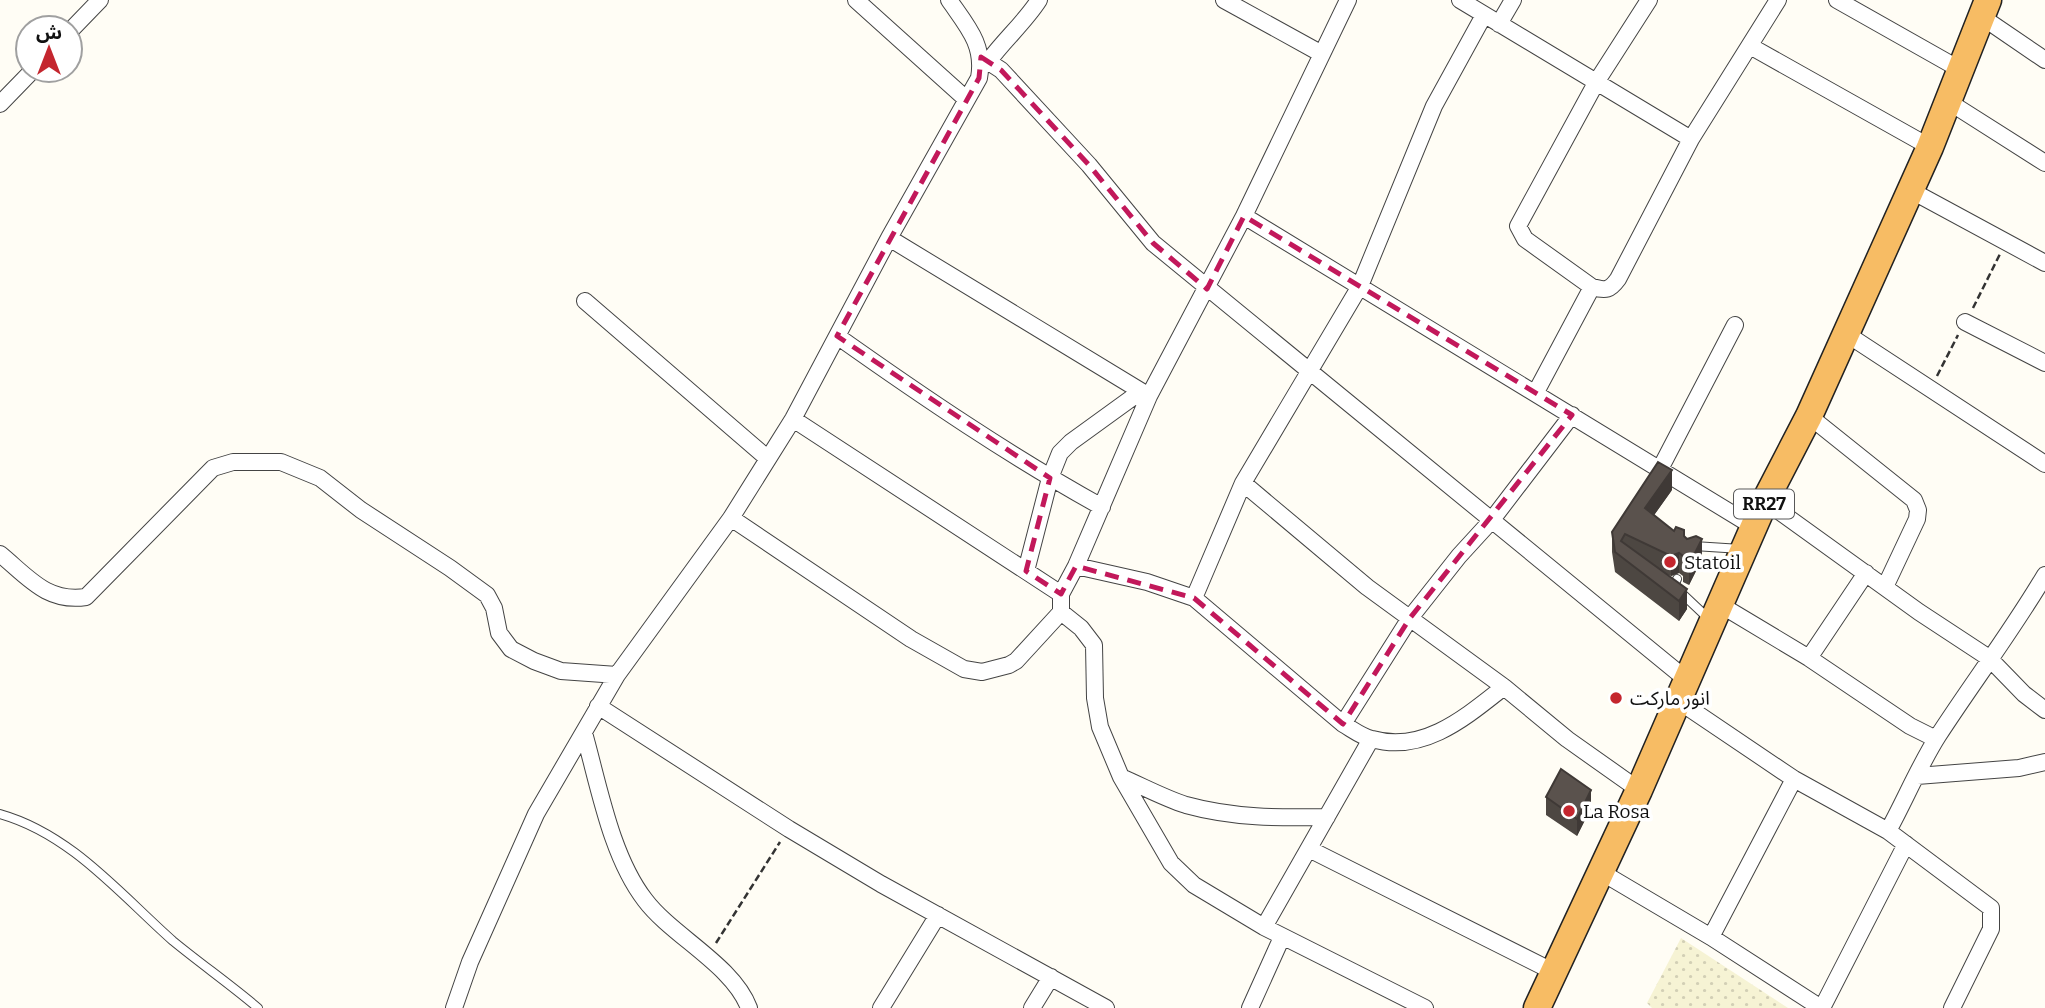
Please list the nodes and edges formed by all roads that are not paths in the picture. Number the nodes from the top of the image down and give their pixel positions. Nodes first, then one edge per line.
1 (100, 0) edge
2 (856, 0) edge
3 (949, 0) edge
4 (1039, 0) edge
5 (1224, 0) edge
6 (1348, 0) edge
7 (1460, 0) edge
8 (1513, 0) edge
9 (1649, 0) edge
10 (1778, 0) edge
11 (1837, 0) edge
12 (1985, 9) edge
13 (1485, 15) junction
14 (84, 17) edge
15 (1499, 24) junction
16 (1750, 46) junction
17 (1322, 54) junction
18 (985, 60) junction
19 (2045, 60) edge
20 (1961, 71) junction
21 (1597, 81) junction
22 (19, 84) edge
23 (966, 99) junction
24 (1949, 102) junction
25 (0, 104) edge
26 (1691, 139) junction
27 (1930, 147) junction
28 (2045, 163) edge
29 (1910, 190) junction
30 (1244, 216) junction
31 (889, 239) junction
32 (2045, 263) edge
33 (1360, 286) junction
34 (1592, 287) junction
35 (1207, 289) junction
36 (585, 301) dead end
37 (1965, 322) dead end
38 (1735, 325) dead end
39 (1845, 333) junction
40 (837, 336) junction
41 (2045, 363) edge
42 (1308, 371) junction
43 (1536, 393) junction
44 (1144, 394) junction
45 (1572, 415) junction
46 (1809, 416) junction
47 (793, 419) junction
48 (767, 458) junction
49 (2045, 464) edge
50 (1660, 469) junction
51 (1050, 478) junction
52 (1243, 483) junction
53 (1765, 501) junction
54 (1102, 507) junction
55 (731, 519) junction
56 (1491, 521) junction
57 (1749, 538) junction
58 (1690, 553) edge
59 (0, 554) edge
60 (1076, 566) junction
61 (1026, 572) junction
62 (1866, 573) junction
63 (2045, 575) edge
64 (1676, 579) edge
65 (1885, 587) junction
66 (1061, 594) junction
67 (1194, 598) junction
68 (1061, 612) junction
69 (1715, 613) junction
70 (1410, 618) junction
71 (1809, 658) junction
72 (1989, 658) junction
73 (617, 675) junction
74 (1504, 687) junction
75 (1682, 690) junction
76 (598, 706) junction
77 (2045, 710) edge
78 (1343, 724) junction
79 (584, 733) junction
80 (1371, 739) junction
81 (1936, 739) junction
82 (2045, 762) edge
83 (1917, 776) junction
84 (1121, 777) junction
85 (1794, 779) junction
86 (1639, 790) junction
87 (0, 814) edge
88 (1327, 817) junction
89 (1888, 831) junction
90 (1906, 844) junction
91 (1309, 849) junction
92 (1601, 872) junction
93 (938, 915) junction
94 (1264, 927) junction
95 (1282, 937) junction
96 (1711, 937) junction
97 (1554, 972) junction
98 (1051, 977) junction
99 (258, 1008) edge
100 (454, 1008) edge
101 (749, 1008) edge
102 (881, 1008) edge
103 (1032, 1008) edge
104 (1106, 1008) edge
105 (1250, 1008) edge
106 (1424, 1008) edge
107 (1537, 1008) edge
108 (1822, 1008) edge
109 (1952, 1008) edge

1 - 14 street
2 - 23 street
3 - 18 street
4 - 18 street
5 - 17 street
6 - 17 street
7 - 13 street
8 - 15 street
9 - 21 street
10 - 16 street
11 - 20 street
12 - 19 street
12 - 20 highway, RR27
13 - 15 street
13 - 33 street
15 - 21 street
16 - 26 street
16 - 27 street
17 - 30 street
18 - 23 street
18 - 35 street
20 - 24 highway, RR27
21 - 26 street
21 - 34 street
22 - 25 street
23 - 31 street
24 - 27 highway, RR27
24 - 28 street
26 - 34 street
27 - 29 highway, RR27
29 - 32 street
29 - 39 highway, RR27
30 - 33 street
30 - 35 street
31 - 40 street
31 - 44 street
33 - 42 street
33 - 43 street
34 - 43 street
35 - 42 street
35 - 44 street
36 - 48 street
37 - 41 street
38 - 50 street
39 - 46 highway, RR27
39 - 49 street
40 - 47 street
40 - 51 street
42 - 52 street
42 - 56 street
43 - 45 street
44 - 51 street
44 - 54 street
45 - 50 street
45 - 56 street
46 - 53 highway, RR27
46 - 65 street
47 - 48 street
47 - 61 street
48 - 55 street
50 - 57 street
51 - 54 street
51 - 61 street
52 - 67 street
52 - 70 street
53 - 57 highway, RR27
53 - 62 street
54 - 60 street
55 - 68 street
55 - 73 street
56 - 70 street
56 - 75 street
57 - 58 lane
57 - 69 highway, RR27
59 - 73 street
60 - 66 street
60 - 67 street
61 - 66 street
62 - 65 street
62 - 71 street
63 - 72 street
64 - 69 lane
65 - 72 street
66 - 68 street
67 - 78 street
68 - 84 street
69 - 71 street
69 - 75 highway, RR27
70 - 74 street
70 - 78 street
71 - 81 street
72 - 77 street
72 - 81 street
73 - 76 street
74 - 80 street
74 - 86 street
75 - 85 street
75 - 86 highway, RR27
76 - 79 street
76 - 93 street
78 - 80 street
79 - 100 street
79 - 101 street
80 - 88 street
81 - 83 street
82 - 83 street
83 - 89 street
84 - 88 street
84 - 94 street
85 - 89 street
85 - 96 street
86 - 92 highway, RR27
87 - 99 lane
88 - 91 street
89 - 90 street
90 - 108 street
90 - 109 street
91 - 94 street
91 - 97 street
92 - 96 street
92 - 97 highway, RR27
93 - 98 street
93 - 102 street
94 - 95 street
95 - 105 street
95 - 106 street
96 - 108 street
97 - 107 highway, RR27
98 - 103 street
98 - 104 street

